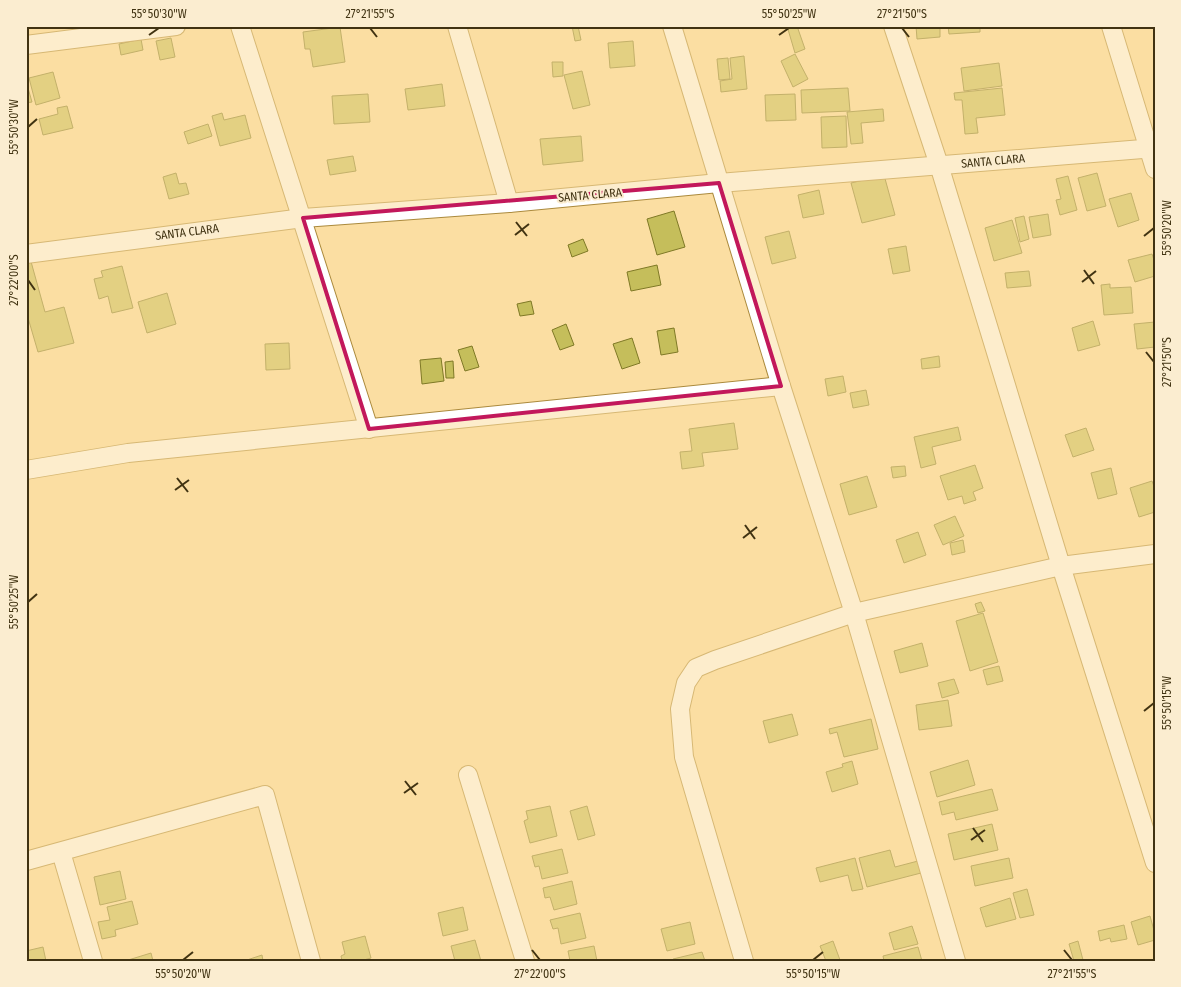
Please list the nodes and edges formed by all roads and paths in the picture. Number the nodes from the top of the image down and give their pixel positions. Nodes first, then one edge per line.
1 (176, 26) edge
2 (240, 26) edge
3 (457, 26) edge
4 (672, 26) edge
5 (893, 26) edge
6 (1111, 26) edge
7 (26, 45) edge
8 (1151, 148) edge
9 (939, 165) junction
10 (1155, 169) edge
11 (719, 183) junction
12 (509, 203) junction
13 (303, 218) junction
14 (26, 254) edge
15 (781, 386) junction
16 (370, 429) junction
17 (26, 470) edge
18 (1155, 554) edge
19 (1061, 566) junction
20 (854, 613) junction
21 (468, 775) dead end
22 (61, 852) junction
23 (26, 861) edge
24 (1155, 863) edge
25 (93, 961) edge
26 (311, 961) edge
27 (525, 961) edge
28 (744, 961) edge
29 (956, 961) edge

1 - 7 street
2 - 13 street
3 - 12 street
4 - 11 street
5 - 9 street
6 - 8 street
8 - 9 street, SANTA CLARA
8 - 10 street
9 - 11 street, SANTA CLARA
9 - 19 street
11 - 12 street, SANTA CLARA
11 - 15 street
12 - 13 street, SANTA CLARA
13 - 14 street, SANTA CLARA
13 - 16 street
15 - 16 street
15 - 20 street
16 - 17 street
18 - 19 street
19 - 20 street
19 - 24 street
20 - 28 street
20 - 29 street
21 - 27 street
22 - 23 street
22 - 25 street
22 - 26 street

